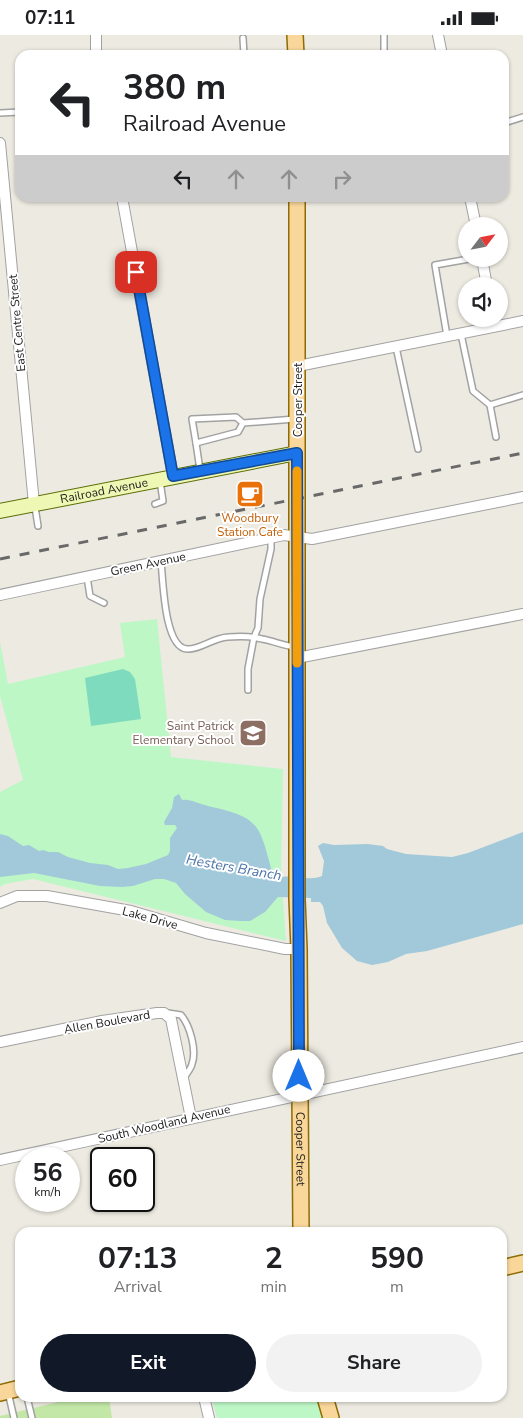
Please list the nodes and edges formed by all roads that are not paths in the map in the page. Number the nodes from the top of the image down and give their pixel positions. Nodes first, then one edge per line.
1 (96, 35) edge
2 (295, 35) edge
3 (384, 35) edge
4 (438, 35) edge
5 (243, 38) dead end
6 (96, 50) edge
7 (244, 50) edge
8 (296, 50) edge
9 (384, 50) edge
10 (441, 50) edge
11 (15, 112) edge
12 (0, 113) edge
13 (523, 117) edge
14 (509, 121) edge
15 (0, 143) edge
16 (123, 202) edge
17 (297, 202) edge
18 (471, 202) edge
19 (474, 217) edge
20 (458, 261) edge
21 (523, 321) edge
22 (508, 322) edge
23 (482, 327) edge
24 (461, 334) junction
25 (448, 337) junction
26 (396, 347) junction
27 (298, 366) junction
28 (523, 395) edge
29 (490, 405) junction
30 (298, 419) junction
31 (243, 423) junction
32 (496, 437) dead end
33 (196, 443) junction
34 (418, 449) dead end
35 (297, 453) junction
36 (200, 471) junction
37 (166, 477) junction
38 (523, 497) edge
39 (34, 504) junction
40 (155, 504) dead end
41 (0, 511) edge
42 (38, 527) dead end
43 (297, 537) junction
44 (270, 538) junction
45 (161, 561) junction
46 (87, 577) junction
47 (0, 595) edge
48 (104, 603) dead end
49 (523, 614) edge
50 (254, 637) junction
51 (297, 652) junction
52 (248, 690) dead end
53 (0, 903) edge
54 (299, 949) junction
55 (164, 1013) junction
56 (0, 1042) edge
57 (523, 1047) edge
58 (183, 1078) junction
59 (299, 1094) junction
60 (191, 1118) junction
61 (0, 1160) edge
62 (301, 1227) edge
63 (523, 1263) edge
64 (507, 1267) edge
65 (9, 1391) edge
66 (28, 1402) edge
67 (205, 1402) edge
68 (326, 1402) edge
69 (14, 1418) edge
70 (32, 1418) edge
71 (209, 1418) edge
72 (330, 1418) edge

1 - 6 street
2 - 8 main road
3 - 9 lane
4 - 10 street
5 - 7 lane
11 - 12 lane
13 - 14 lane
15 - 39 street, East Centre Street
16 - 37 street
17 - 27 main road, Cooper Street
18 - 19 street
20 - 25 lane
21 - 22 street
23 - 24 street
24 - 25 street
24 - 29 lane
25 - 26 street
26 - 27 street
26 - 34 lane
27 - 30 main road, Cooper Street
28 - 29 lane
29 - 32 lane
30 - 31 lane
30 - 35 main road, Cooper Street
31 - 33 lane
31 - 33 lane
33 - 36 lane
35 - 36 street, Railroad Avenue
35 - 43 main road, Cooper Street
36 - 37 street, Railroad Avenue
37 - 39 street, Railroad Avenue
37 - 40 lane
38 - 43 street, Green Avenue
39 - 41 street, Railroad Avenue
39 - 42 lane
43 - 44 street, Green Avenue
43 - 51 main road, Cooper Street
44 - 45 street, Green Avenue
44 - 50 lane
45 - 46 street, Green Avenue
45 - 50 lane
46 - 47 street, Green Avenue
46 - 48 lane
49 - 51 street
50 - 51 lane
50 - 52 lane
51 - 54 main road, Cooper Street
53 - 54 street, Lake Drive
54 - 59 main road, Cooper Street
55 - 56 street, Allen Boulevard
55 - 58 street, Allen Boulevard
55 - 58 lane
57 - 59 street, South Woodland Avenue
58 - 60 street, Allen Boulevard
59 - 60 street, South Woodland Avenue
59 - 62 main road, Cooper Street
60 - 61 street, South Woodland Avenue
63 - 64 main road
65 - 69 lane
66 - 70 lane
67 - 71 street
68 - 72 main road

